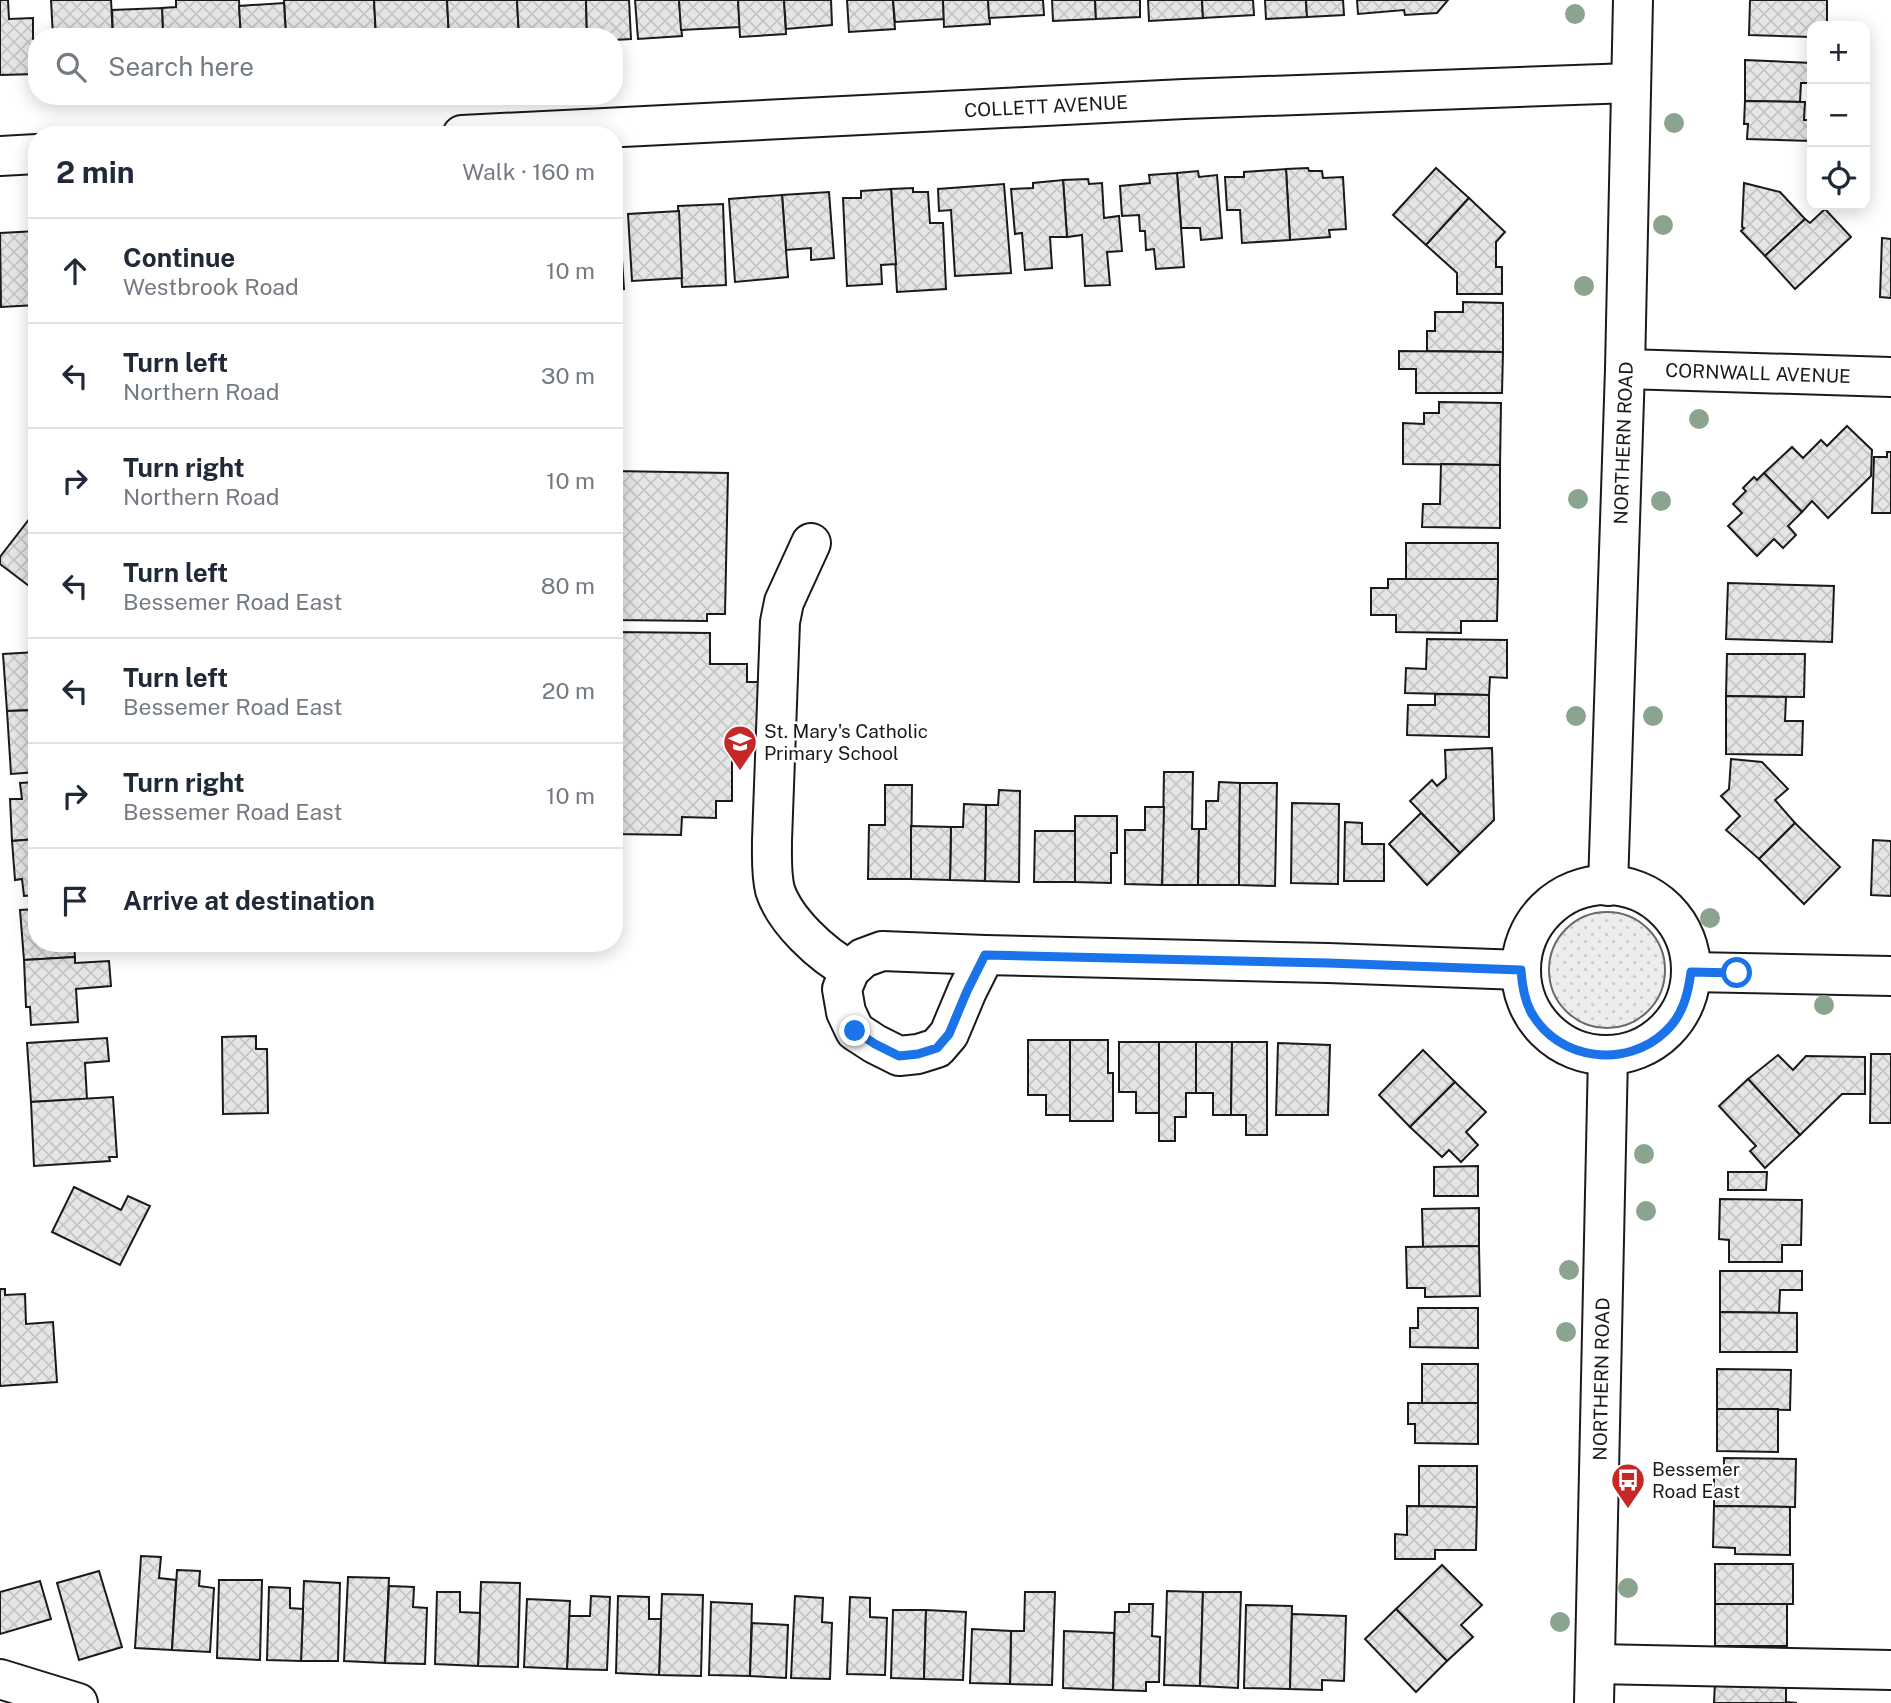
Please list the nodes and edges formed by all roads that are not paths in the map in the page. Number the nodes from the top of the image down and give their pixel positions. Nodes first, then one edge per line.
1 (1633, 0) edge
2 (1630, 83) junction
3 (623, 127) edge
4 (28, 154) edge
5 (0, 156) edge
6 (1625, 369) junction
7 (1891, 377) edge
8 (811, 542) dead end
9 (1608, 886) junction
10 (985, 955) junction
11 (850, 970) junction
12 (1521, 970) junction
13 (1691, 972) junction
14 (1891, 976) edge
15 (1608, 1055) junction
16 (1891, 1670) edge
17 (0, 1679) edge
18 (1590, 1689) edge
19 (78, 1703) edge

1 - 2 street, NORTHERN ROAD
2 - 3 street, COLLETT AVENUE
2 - 6 street, NORTHERN ROAD
4 - 5 street
6 - 7 street, CORNWALL AVENUE
6 - 9 street, NORTHERN ROAD
8 - 11 street
9 - 12 street
9 - 13 street
10 - 11 street
10 - 11 street
10 - 12 street
12 - 15 street
13 - 14 street
13 - 15 street
15 - 18 street, NORTHERN ROAD
16 - 18 street
17 - 19 street

